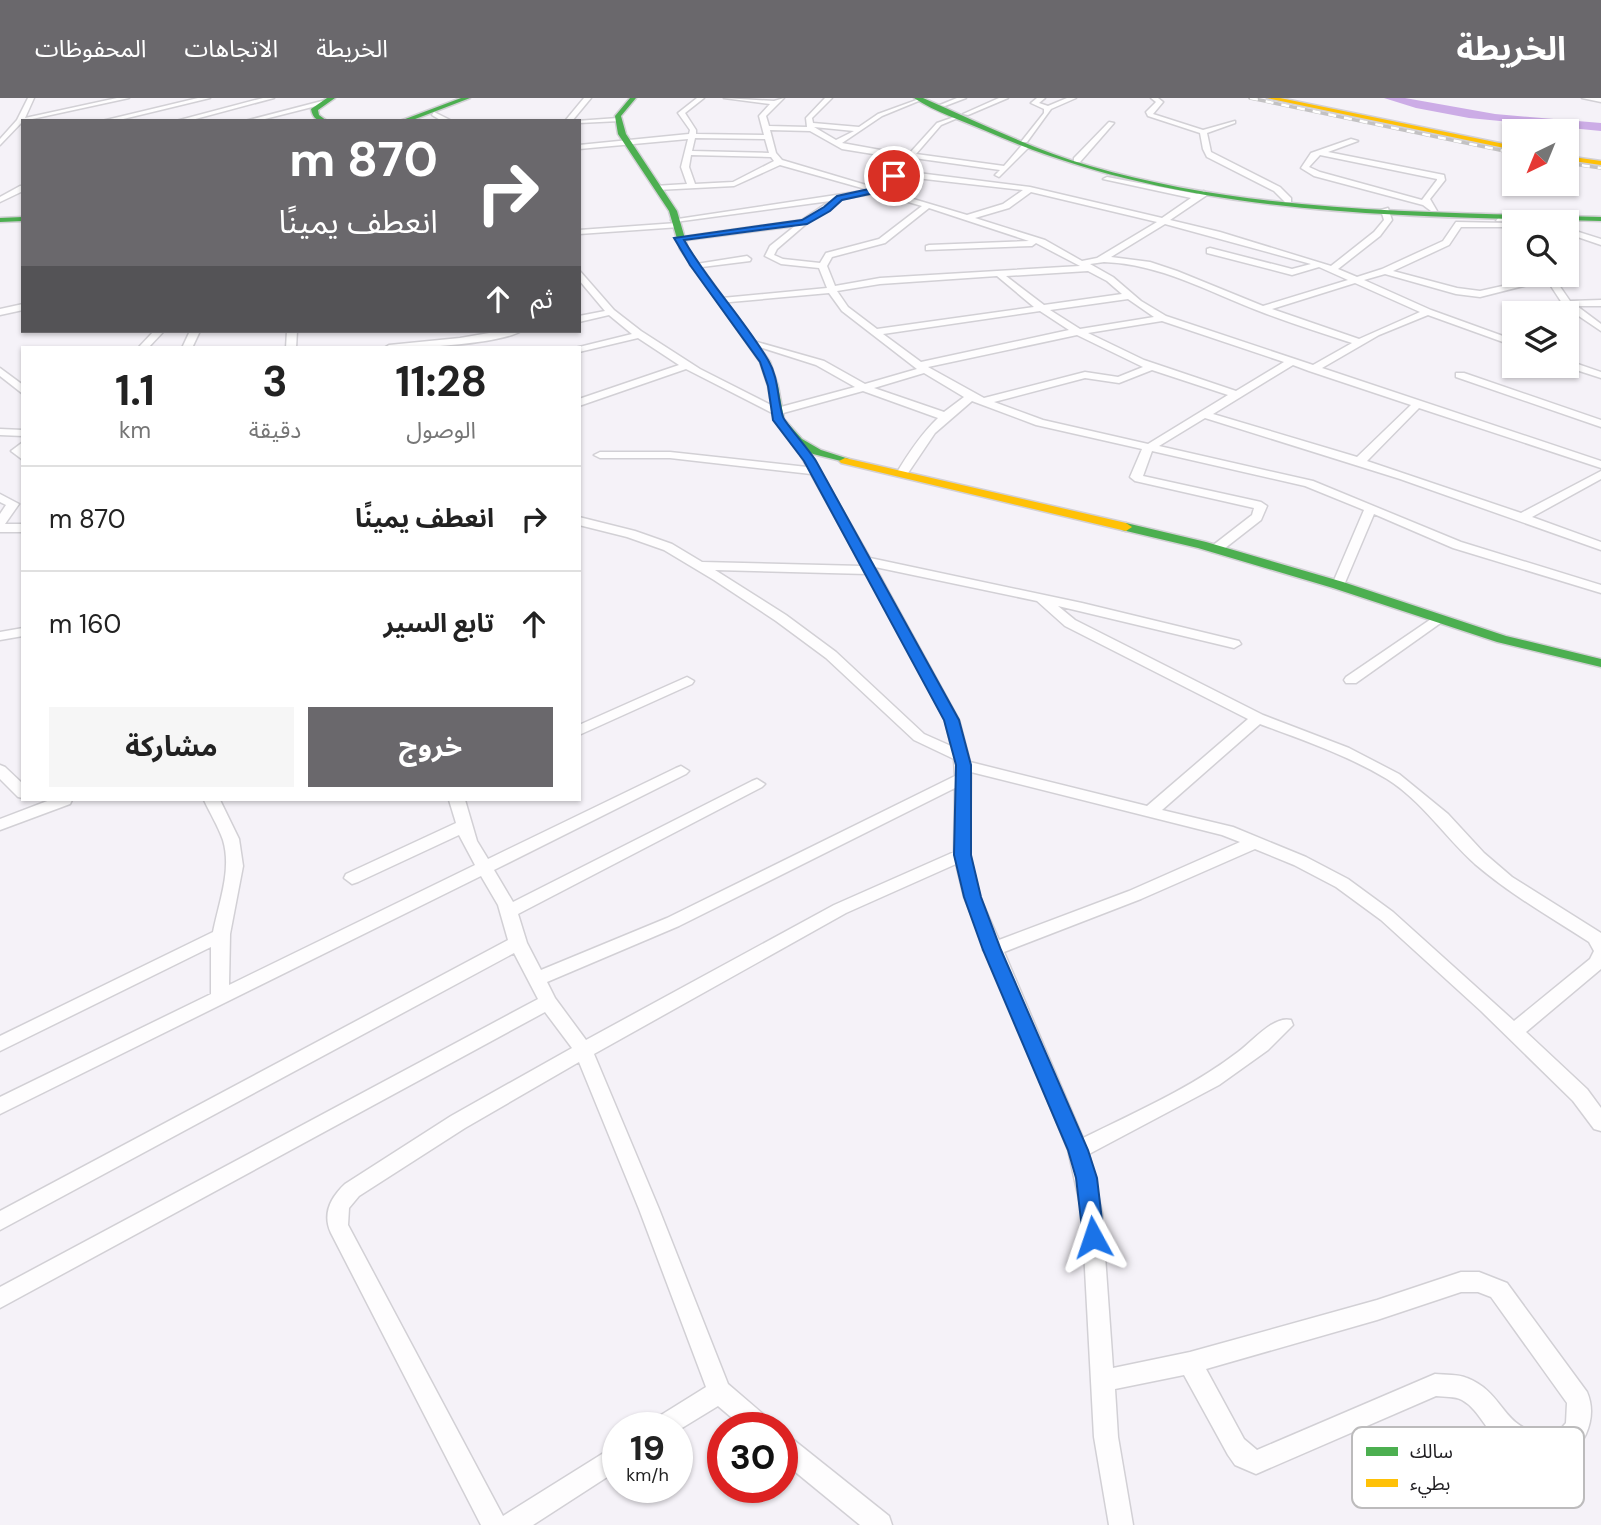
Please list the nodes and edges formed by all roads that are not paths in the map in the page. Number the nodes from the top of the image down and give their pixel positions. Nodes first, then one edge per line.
1 (31, 98) edge
2 (207, 98) edge
3 (271, 98) edge
4 (467, 98) edge
5 (478, 98) edge
6 (588, 98) edge
7 (633, 98) edge
8 (701, 98) edge
9 (727, 98) edge
10 (829, 98) edge
11 (921, 98) edge
12 (1005, 98) edge
13 (1042, 98) edge
14 (1073, 98) edge
15 (1154, 98) edge
16 (1270, 98) edge
17 (1584, 98) edge
18 (118, 99) edge
19 (1601, 100) edge
20 (327, 101) edge
21 (778, 101) edge
22 (1048, 108) junction
23 (962, 109) edge
24 (71, 111) junction
25 (442, 113) edge
26 (85, 117) dead end
27 (30, 119) edge
28 (116, 119) edge
29 (187, 119) edge
30 (256, 119) edge
31 (322, 119) edge
32 (413, 119) edge
33 (421, 119) edge
34 (570, 119) edge
35 (618, 120) junction
36 (20, 121) joint
37 (581, 121) edge
38 (1233, 122) dead end
39 (1111, 124) dead end
40 (810, 127) junction
41 (860, 129) junction
42 (1203, 132) junction
43 (12, 133) junction
44 (769, 133) junction
45 (0, 134) edge
46 (692, 136) junction
47 (626, 141) junction
48 (1354, 141) dead end
49 (837, 142) junction
50 (0, 143) edge
51 (1025, 143) junction
52 (1502, 146) edge
53 (581, 147) edge
54 (688, 153) junction
55 (1319, 153) junction
56 (912, 157) junction
57 (776, 158) junction
58 (1077, 160) junction
59 (1579, 160) edge
60 (1601, 163) edge
61 (1004, 168) junction
62 (894, 176) junction
63 (1107, 179) dead end
64 (992, 184) junction
65 (692, 186) junction
66 (931, 187) dead end
67 (657, 188) junction
68 (1030, 188) junction
69 (21, 189) edge
70 (877, 191) junction
71 (1201, 195) junction
72 (839, 198) junction
73 (0, 200) edge
74 (1288, 200) junction
75 (928, 205) junction
76 (1430, 206) junction
77 (1385, 210) junction
78 (968, 217) junction
79 (1601, 217) edge
80 (1498, 220) junction
81 (1502, 220) edge
82 (21, 221) edge
83 (1164, 221) junction
84 (0, 222) edge
85 (804, 222) junction
86 (1502, 224) edge
87 (677, 227) junction
88 (581, 232) edge
89 (1579, 234) edge
90 (1042, 242) junction
91 (1601, 242) edge
92 (929, 248) dead end
93 (1210, 251) dead end
94 (747, 259) dead end
95 (1101, 259) junction
96 (1320, 264) junction
97 (694, 265) junction
98 (823, 266) junction
99 (1087, 266) junction
100 (1332, 269) junction
101 (1385, 271) junction
102 (999, 274) junction
103 (1356, 281) junction
104 (582, 284) edge
105 (1506, 287) edge
106 (833, 290) junction
107 (1129, 296) junction
108 (722, 301) junction
109 (1601, 303) edge
110 (1579, 304) edge
111 (21, 307) edge
112 (1038, 308) junction
113 (1263, 309) junction
114 (0, 312) edge
115 (612, 312) junction
116 (1428, 312) junction
117 (581, 318) edge
118 (1163, 318) junction
119 (1579, 319) edge
120 (1601, 328) edge
121 (1082, 331) junction
122 (874, 332) junction
123 (157, 333) edge
124 (414, 333) edge
125 (505, 333) edge
126 (642, 334) junction
127 (1501, 337) edge
128 (753, 342) junction
129 (1359, 342) junction
130 (145, 346) edge
131 (412, 346) joint
132 (581, 349) edge
133 (1291, 362) junction
134 (689, 365) junction
135 (1151, 367) junction
136 (1579, 367) edge
137 (922, 368) junction
138 (1313, 369) junction
139 (2, 375) edge
140 (1460, 375) dead end
141 (1601, 375) edge
142 (863, 387) junction
143 (21, 389) edge
144 (1235, 394) junction
145 (977, 399) junction
146 (581, 402) edge
147 (1418, 404) junction
148 (775, 412) junction
149 (1205, 415) junction
150 (944, 416) junction
151 (1601, 424) edge
152 (0, 432) edge
153 (21, 433) edge
154 (798, 441) junction
155 (1147, 449) junction
156 (600, 455) dead end
157 (1360, 461) junction
158 (1601, 465) edge
159 (815, 471) junction
160 (902, 474) junction
161 (1601, 474) edge
162 (0, 498) edge
163 (1371, 507) junction
164 (1524, 516) junction
165 (581, 522) edge
166 (0, 525) edge
167 (21, 528) edge
168 (1601, 546) edge
169 (1216, 549) junction
170 (699, 566) junction
171 (868, 566) junction
172 (1338, 585) junction
173 (1601, 589) edge
174 (1042, 599) junction
175 (1437, 619) junction
176 (21, 632) edge
177 (0, 636) edge
178 (1234, 644) dead end
179 (1601, 663) edge
180 (1351, 680) dead end
181 (687, 681) dead end
182 (1258, 718) junction
183 (581, 730) edge
184 (963, 767) junction
185 (0, 770) edge
186 (681, 771) dead end
187 (757, 784) dead end
188 (21, 791) edge
189 (57, 801) edge
190 (213, 801) edge
191 (457, 801) edge
192 (35, 804) edge
193 (1150, 812) junction
194 (0, 825) edge
195 (464, 826) junction
196 (1255, 842) junction
197 (962, 855) junction
198 (485, 868) junction
199 (352, 878) dead end
200 (509, 912) junction
201 (221, 935) junction
202 (518, 943) junction
203 (1601, 948) edge
204 (992, 950) junction
205 (1601, 954) edge
206 (536, 978) junction
207 (220, 999) junction
208 (548, 1002) junction
209 (1284, 1026) dead end
210 (1514, 1031) junction
211 (0, 1044) edge
212 (584, 1051) junction
213 (0, 1106) edge
214 (1601, 1123) edge
215 (1078, 1150) junction
216 (0, 1221) edge
217 (0, 1298) edge
218 (1190, 1363) junction
219 (1102, 1381) junction
220 (719, 1392) junction
221 (687, 1412) edge
222 (743, 1412) edge
223 (1504, 1427) edge
224 (1577, 1427) edge
225 (798, 1458) edge
226 (602, 1466) edge
227 (494, 1525) edge
228 (511, 1525) edge
229 (880, 1525) edge
230 (1121, 1525) edge

1 - 36 street
2 - 28 street
3 - 29 street
4 - 25 street
5 - 25 street
6 - 34 street
7 - 35 street
8 - 46 street
9 - 21 street
10 - 40 street
11 - 23 street
11 - 23 street
11 - 41 street
12 - 23 street
13 - 22 street
14 - 22 street
15 - 42 street
16 - 52 street
17 - 19 street
18 - 24 street
20 - 30 street
20 - 31 street
21 - 44 street
22 - 51 street
23 - 51 street
23 - 56 street
24 - 26 street
24 - 27 street
25 - 32 street
25 - 33 street
35 - 37 street
35 - 47 street
36 - 43 street
38 - 42 street
39 - 58 street
40 - 41 street
40 - 44 street
40 - 49 street
41 - 49 street
42 - 74 street
43 - 45 street
43 - 50 street
44 - 46 street
44 - 57 street
46 - 47 street
46 - 54 street
47 - 53 street
47 - 67 street
48 - 55 street
49 - 56 street
51 - 58 street
51 - 61 street
51 - 71 street
54 - 57 street
54 - 65 street
55 - 76 street
55 - 76 street
56 - 61 street
56 - 62 street
57 - 65 street
57 - 70 street
58 - 74 street
59 - 60 street
61 - 64 street
62 - 64 street
62 - 66 street
62 - 70 street
63 - 71 street
64 - 68 street
65 - 67 street
67 - 87 street
68 - 78 street
68 - 83 street
69 - 73 street
70 - 72 street
70 - 75 street
71 - 77 street
71 - 83 street
72 - 85 street
72 - 87 street
74 - 76 street
75 - 78 street
75 - 98 street
76 - 79 street
77 - 80 street
77 - 100 street
78 - 90 street
79 - 80 street
80 - 81 street
80 - 86 street
80 - 101 street
82 - 84 street
83 - 95 street
83 - 96 street
85 - 87 street
85 - 98 street
87 - 88 street
87 - 97 street
89 - 91 street
90 - 92 street
90 - 99 street
93 - 96 street
94 - 97 street
95 - 99 street
95 - 113 street
96 - 100 street
97 - 108 street
98 - 106 street
99 - 102 street
99 - 107 street
100 - 103 street
101 - 103 street
101 - 105 street
102 - 106 street
102 - 112 street
103 - 113 street
103 - 116 street
104 - 115 street
106 - 108 street
106 - 122 street
107 - 112 street
107 - 118 street
108 - 128 street
109 - 110 street
111 - 114 street
112 - 121 street
112 - 122 street
113 - 129 street
115 - 117 street
115 - 126 street
116 - 127 street
116 - 129 street
118 - 121 street
118 - 133 street
119 - 120 street
121 - 135 street
121 - 137 street
122 - 137 street
123 - 130 street
124 - 131 street
125 - 131 street
126 - 132 street
126 - 134 street
128 - 142 street
128 - 148 street
129 - 138 street
133 - 138 street
133 - 144 street
134 - 146 street
134 - 148 street
135 - 144 street
135 - 145 street
136 - 141 street
137 - 142 street
137 - 145 street
138 - 147 street
139 - 143 street
140 - 151 street
142 - 148 street
142 - 150 street
144 - 149 street
145 - 150 street
145 - 155 street
147 - 157 street
147 - 158 street
148 - 154 street
149 - 155 street
149 - 157 street
150 - 160 street
152 - 153 street
154 - 159 street
154 - 160 street
155 - 163 street
155 - 169 street
156 - 159 street
157 - 164 street
159 - 171 street
160 - 169 street
161 - 164 street
162 - 166 street
163 - 172 street
163 - 173 street
164 - 168 street
165 - 170 street
166 - 167 street
169 - 172 street
170 - 171 street
170 - 184 street
171 - 174 street
171 - 184 street
172 - 175 street
174 - 178 street
174 - 182 street
175 - 179 street
175 - 180 street
176 - 177 street
181 - 183 street
182 - 193 street
182 - 203 street
184 - 193 street
184 - 197 street
184 - 206 street
185 - 188 street
186 - 198 street
187 - 200 street
189 - 192 street
190 - 201 street
191 - 195 street
192 - 194 street
193 - 196 street
195 - 198 street
195 - 199 street
196 - 204 street
196 - 210 street
197 - 204 street
197 - 212 street
198 - 200 street
198 - 207 street
200 - 202 street
201 - 207 street
201 - 211 street
202 - 206 street
202 - 216 street
204 - 215 street
205 - 210 street
206 - 208 street
207 - 213 street
208 - 212 street
208 - 217 street
209 - 215 street
210 - 214 street
212 - 220 street
212 - 227 street
215 - 219 street
218 - 219 street
218 - 223 street
218 - 224 street
219 - 230 street
220 - 221 street
220 - 222 street
225 - 229 street
226 - 228 street

